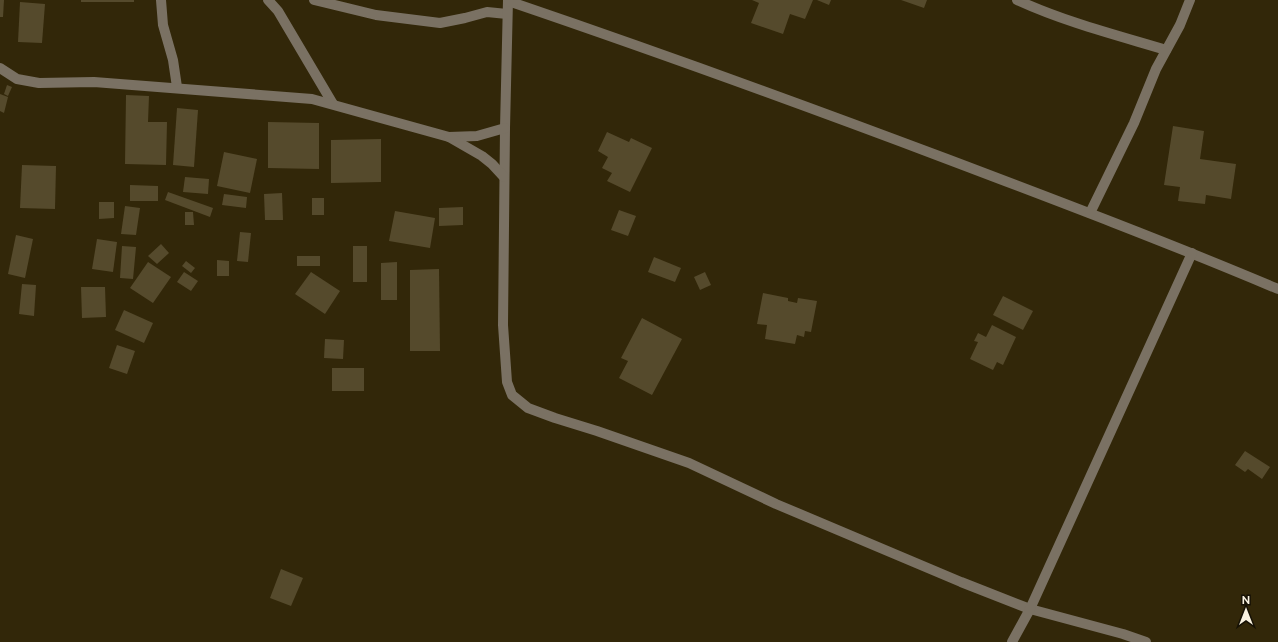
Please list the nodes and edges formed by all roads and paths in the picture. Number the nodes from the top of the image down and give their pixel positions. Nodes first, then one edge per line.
1 (161, 0) edge
2 (268, 0) edge
3 (314, 0) edge
4 (508, 0) edge
5 (1017, 0) edge
6 (1190, 0) edge
7 (507, 14) junction
8 (1166, 50) junction
9 (0, 68) edge
10 (177, 87) junction
11 (333, 104) junction
12 (505, 128) junction
13 (449, 137) junction
14 (504, 177) junction
15 (1090, 213) junction
16 (1192, 253) junction
17 (1278, 289) edge
18 (1030, 609) junction
19 (1012, 642) edge
20 (1146, 642) edge

1 - 10 street
2 - 11 street
3 - 7 street
4 - 7 street
4 - 15 street
5 - 8 street
6 - 8 street
7 - 12 street
8 - 15 street
9 - 10 street
10 - 11 street
11 - 13 street
12 - 13 street
12 - 14 street
13 - 14 street
14 - 18 street
15 - 16 street
16 - 17 street
16 - 18 street
18 - 19 street
18 - 20 street

